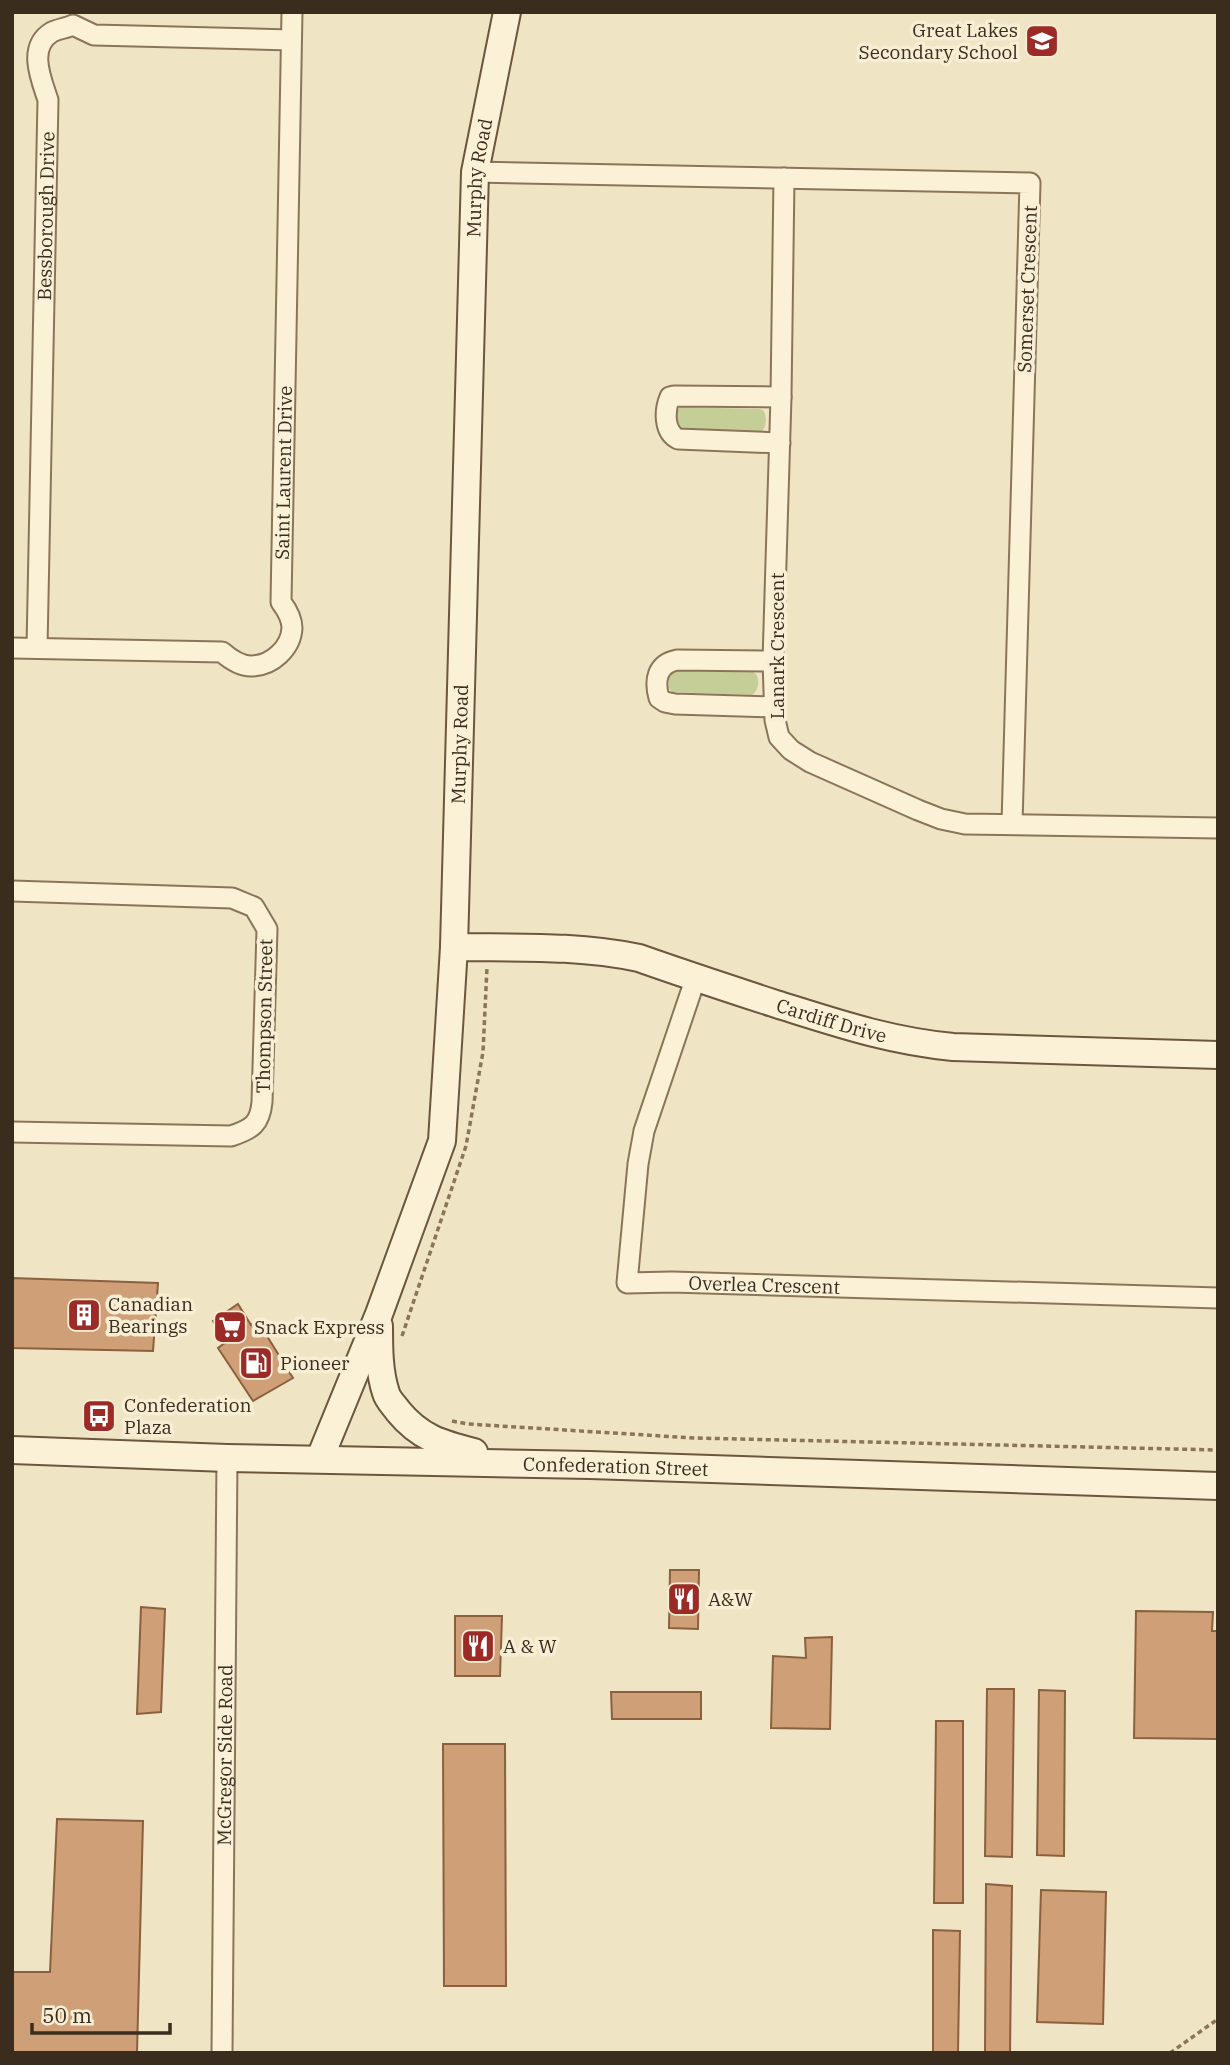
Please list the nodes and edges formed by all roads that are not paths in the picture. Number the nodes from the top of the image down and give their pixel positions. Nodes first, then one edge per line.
1 (292, 12) edge
2 (507, 12) edge
3 (291, 40) junction
4 (475, 172) junction
5 (784, 178) junction
6 (781, 397) junction
7 (780, 443) junction
8 (12, 648) edge
9 (37, 649) junction
10 (773, 660) junction
11 (775, 707) junction
12 (1012, 824) junction
13 (1218, 828) edge
14 (12, 891) edge
15 (454, 947) junction
16 (696, 977) junction
17 (1218, 1055) edge
18 (12, 1132) edge
19 (1218, 1298) edge
20 (379, 1314) junction
21 (12, 1450) edge
22 (227, 1458) junction
23 (320, 1458) junction
24 (516, 1463) junction
25 (1218, 1486) edge
26 (222, 2053) edge

1 - 3 street, Saint Laurent Drive
2 - 4 street, Murphy Road
3 - 9 street, Bessborough Drive
3 - 9 street, Saint Laurent Drive
4 - 5 street, Somerset Crescent
4 - 15 street, Murphy Road
5 - 6 street, Lanark Crescent
5 - 12 street, Somerset Crescent
6 - 7 street, Lanark Crescent
6 - 7 street
7 - 10 street, Lanark Crescent
8 - 9 street, Saint Laurent Drive
10 - 11 street, Lanark Crescent
10 - 11 street
11 - 12 street, Lanark Crescent
12 - 13 street, Lanark Crescent
14 - 18 street, Thompson Street
15 - 16 street, Cardiff Drive
15 - 20 street, Murphy Road
16 - 17 street, Cardiff Drive
16 - 19 street, Overlea Crescent
20 - 23 street, Murphy Road
20 - 24 street
21 - 22 street, Confederation Street
22 - 23 street, Confederation Street
22 - 26 street, McGregor Side Road
23 - 24 street, Confederation Street
24 - 25 street, Confederation Street

